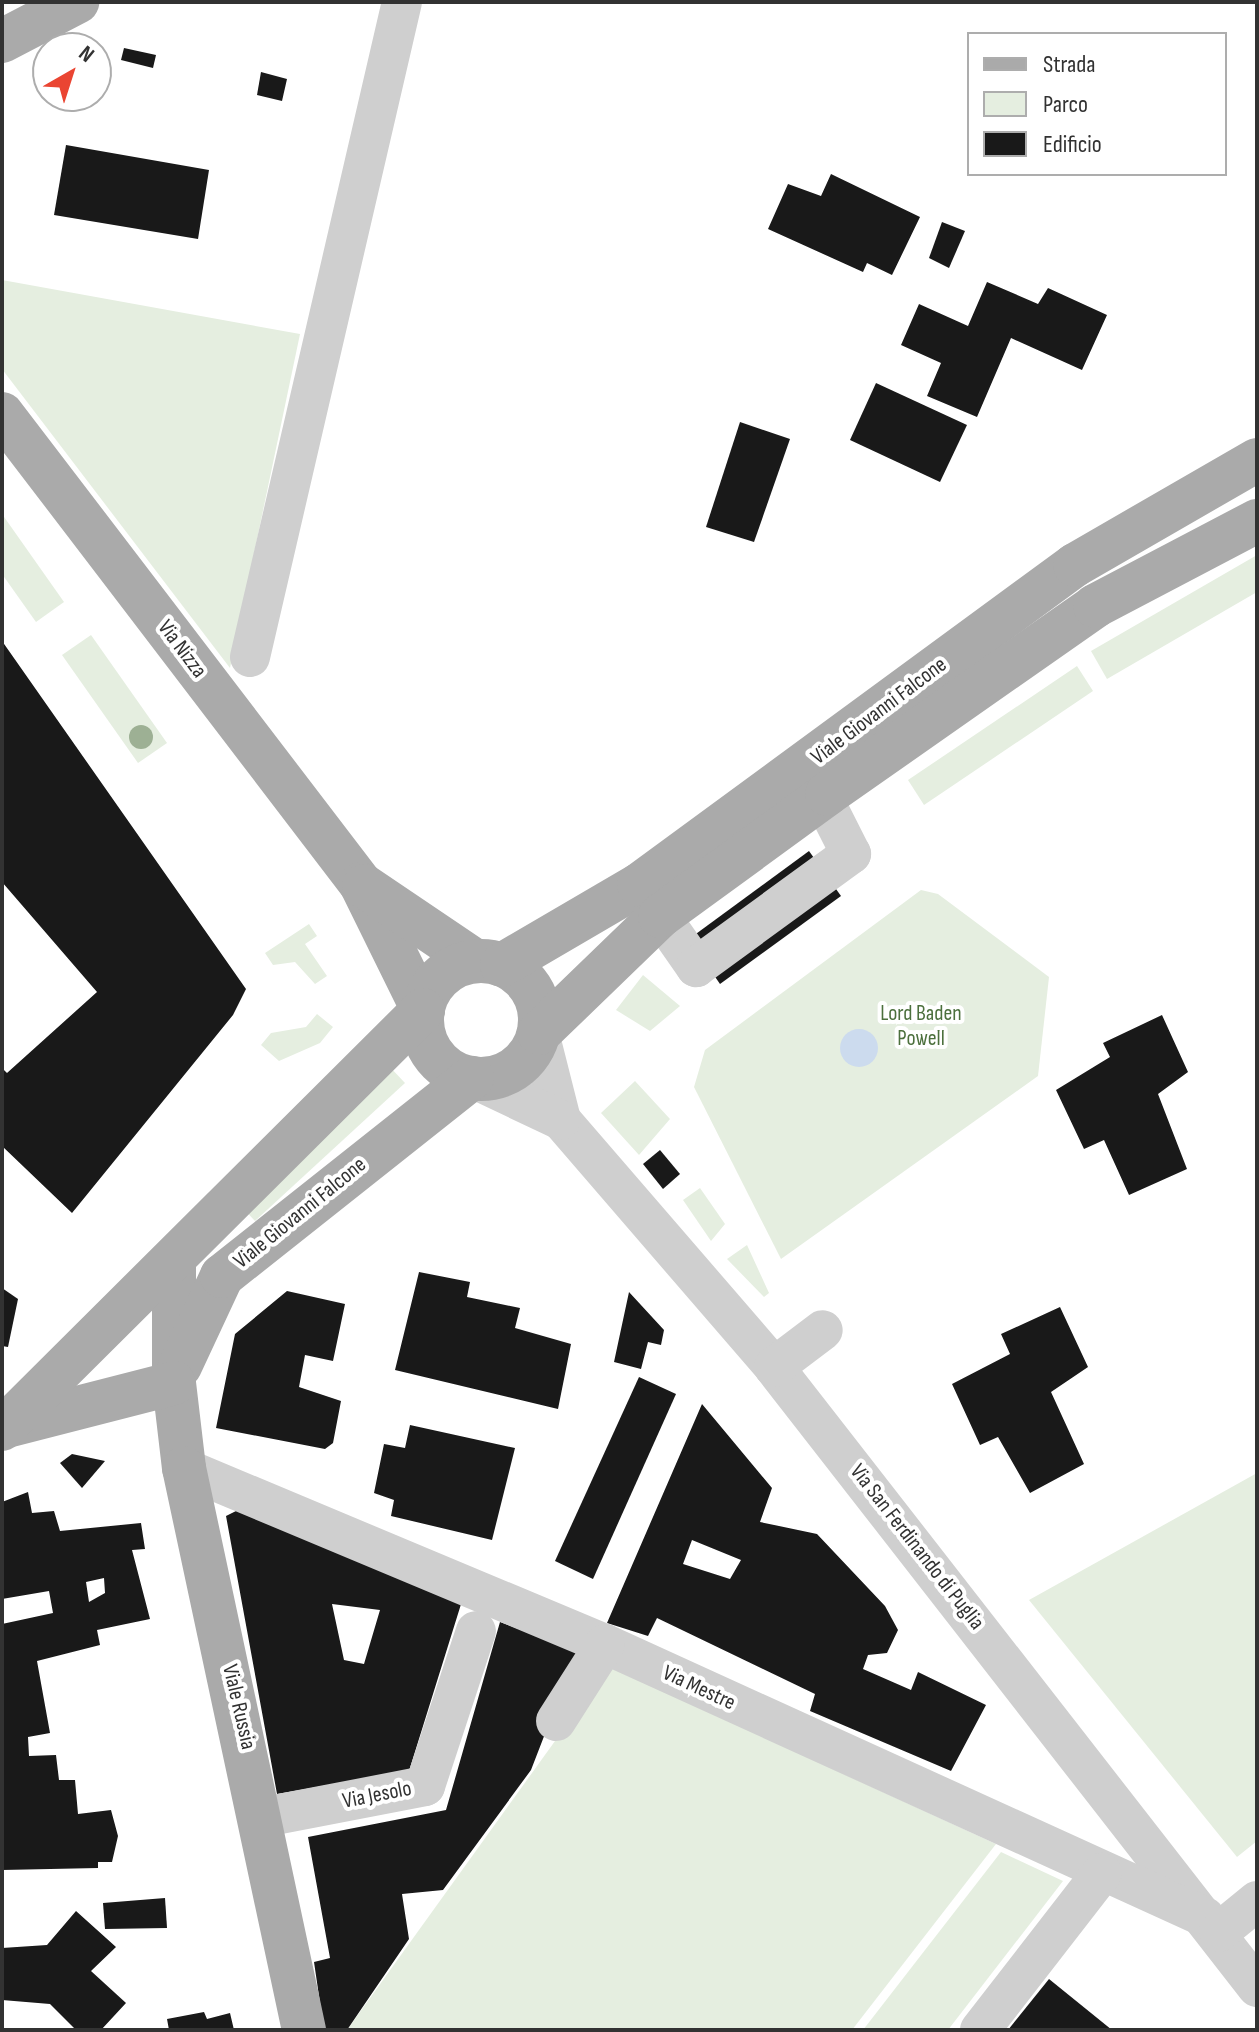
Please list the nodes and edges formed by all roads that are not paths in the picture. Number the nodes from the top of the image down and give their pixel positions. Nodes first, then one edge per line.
1 (77, 2) edge
2 (402, 2) edge
3 (2, 41) edge
4 (2, 414) edge
5 (1257, 460) edge
6 (1257, 521) edge
7 (250, 657) dead end
8 (816, 780) junction
9 (361, 884) junction
10 (650, 900) junction
11 (488, 963) junction
12 (423, 1010) junction
13 (539, 1033) junction
14 (472, 1078) junction
15 (561, 1120) junction
16 (174, 1262) junction
17 (823, 1330) dead end
18 (774, 1367) junction
19 (174, 1383) junction
20 (3, 1427) edge
21 (184, 1468) junction
22 (476, 1631) dead end
23 (605, 1644) junction
24 (556, 1721) dead end
25 (264, 1817) junction
26 (1102, 1873) junction
27 (1257, 1901) edge
28 (1214, 1926) junction
29 (1257, 1987) edge
30 (304, 2030) edge
31 (980, 2030) edge

1 - 3 main road
2 - 7 street
4 - 9 main road, Via Nizza
5 - 8 main road, Viale Giovanni Falcone
6 - 8 main road, Viale Giovanni Falcone
8 - 10 main road, Viale Giovanni Falcone
8 - 10 street
9 - 11 main road, Via Nizza
9 - 12 main road, Via Nizza
10 - 11 main road, Viale Giovanni Falcone
10 - 13 main road, Viale Giovanni Falcone
11 - 12 main road
11 - 13 main road
12 - 14 main road
12 - 16 main road
13 - 14 main road
13 - 15 street, Via San Ferdinando di Puglia
14 - 15 street, Via San Ferdinando di Puglia
14 - 19 main road, Viale Giovanni Falcone
15 - 18 street, Via San Ferdinando di Puglia
16 - 19 main road
16 - 20 main road
17 - 18 street
18 - 28 street, Via San Ferdinando di Puglia
19 - 20 main road
19 - 21 main road, Viale Russia
21 - 23 street, Via Mestre
21 - 25 main road, Viale Russia
22 - 25 street, Via Jesolo
23 - 24 street
23 - 26 street, Via Mestre
25 - 30 main road, Viale Russia
26 - 28 street, Via Mestre
26 - 31 street
27 - 28 street
28 - 29 street, Via San Ferdinando di Puglia

